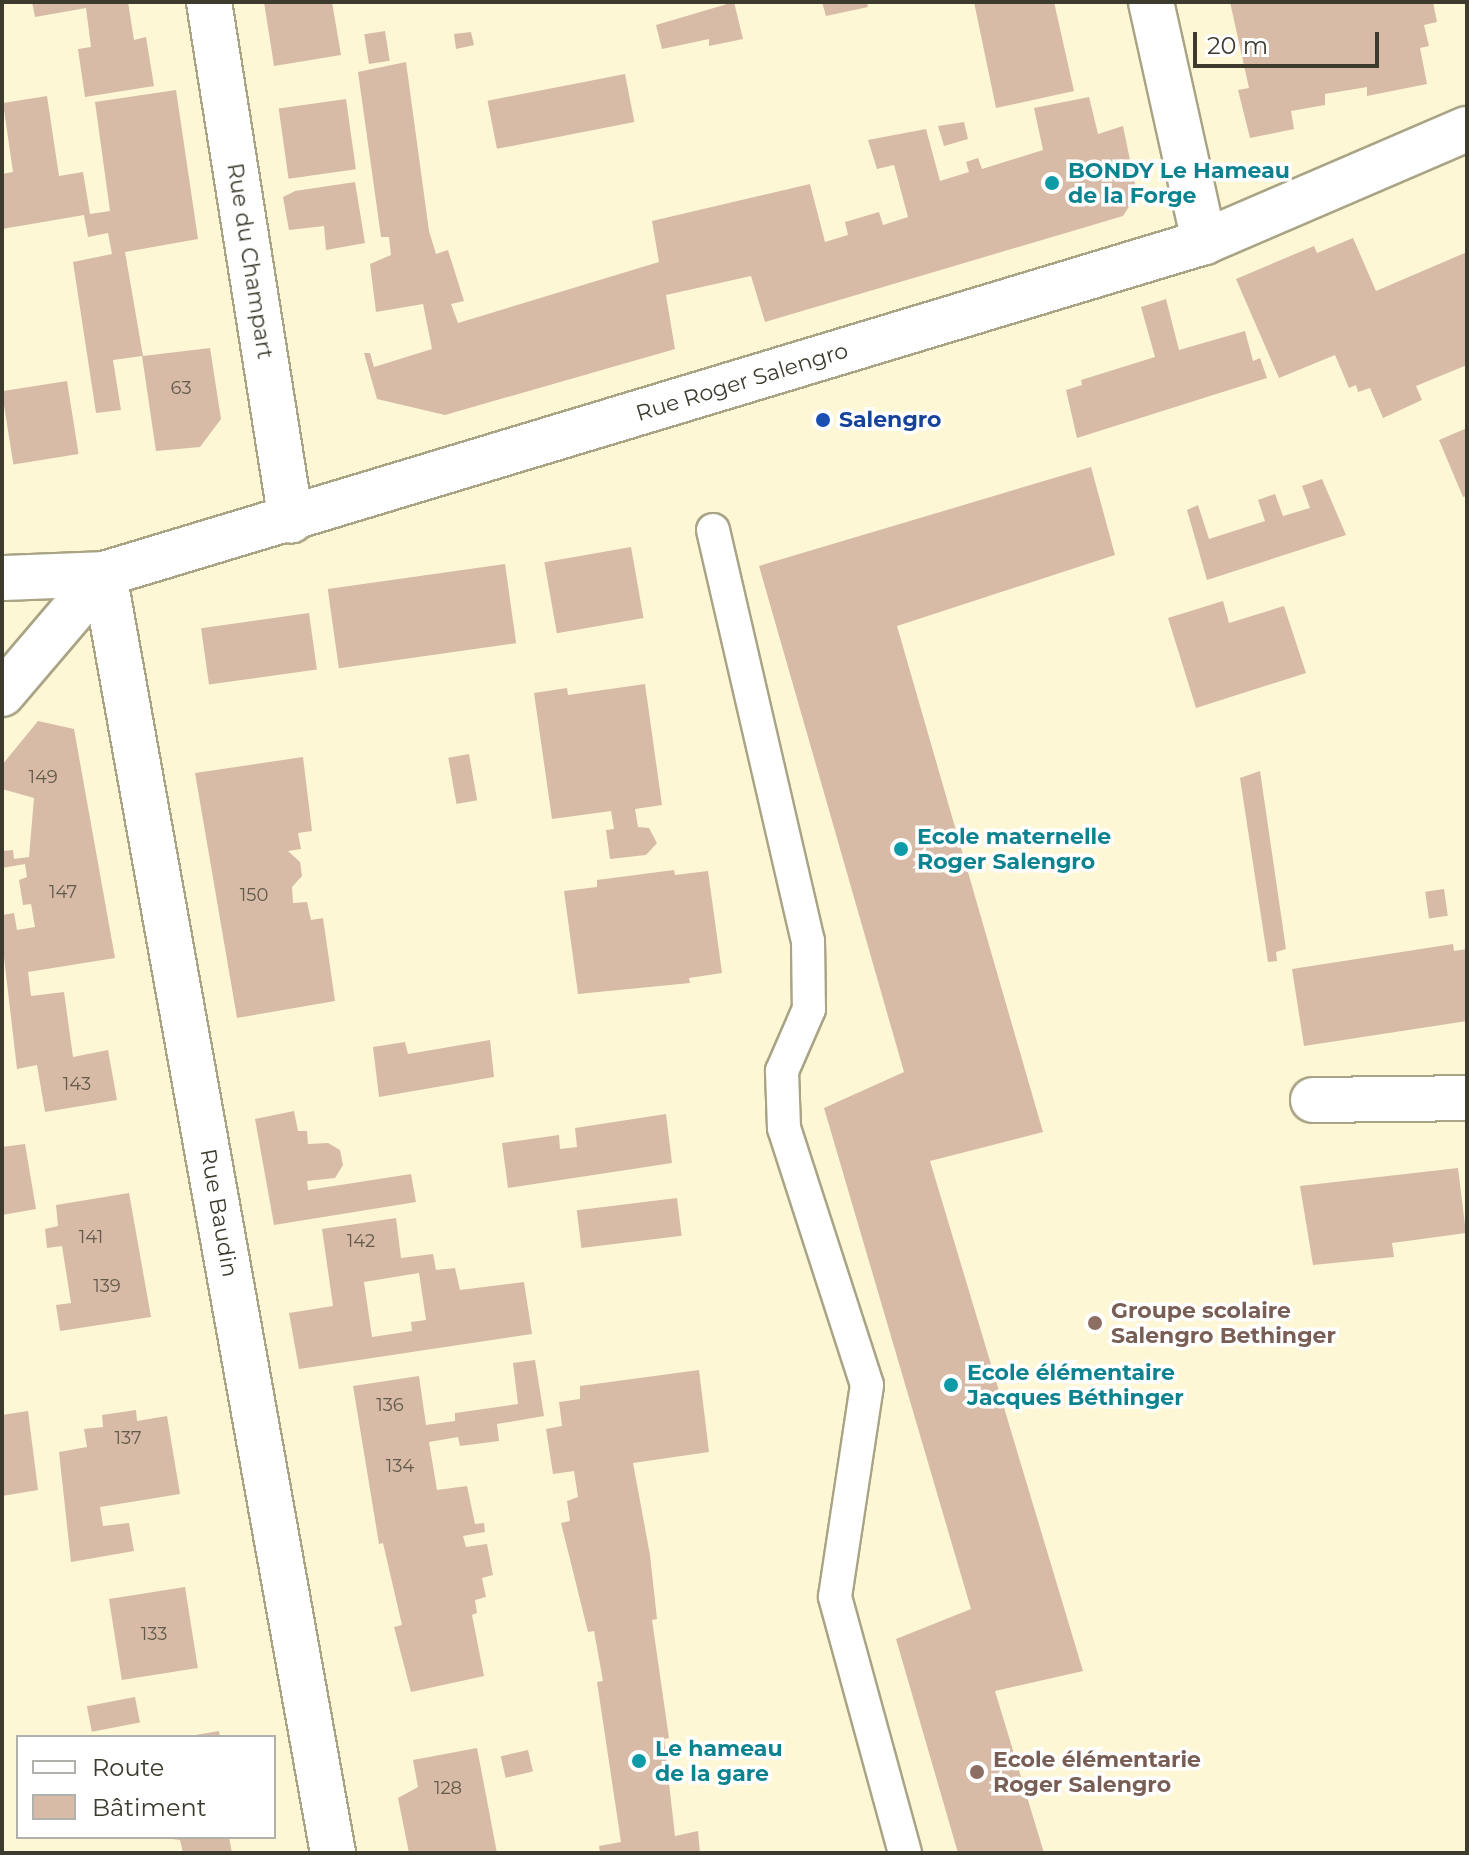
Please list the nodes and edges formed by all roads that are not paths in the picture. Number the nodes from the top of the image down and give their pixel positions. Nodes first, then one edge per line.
1 (209, 2) edge
2 (1151, 2) edge
3 (1464, 135) edge
4 (1204, 242) junction
5 (291, 521) junction
6 (713, 530) dead end
7 (104, 574) junction
8 (2, 578) edge
9 (2, 694) edge
10 (1467, 1098) edge
11 (1313, 1100) dead end
12 (333, 1853) edge
13 (905, 1853) edge

1 - 5 street, Rue du Champart
2 - 4 street
3 - 4 street, Rue Roger Salengro
4 - 5 street, Rue Roger Salengro
5 - 7 street, Rue Roger Salengro
6 - 13 lane
7 - 8 street, Rue Roger Salengro
7 - 9 street
7 - 12 street, Rue Baudin
10 - 11 street

